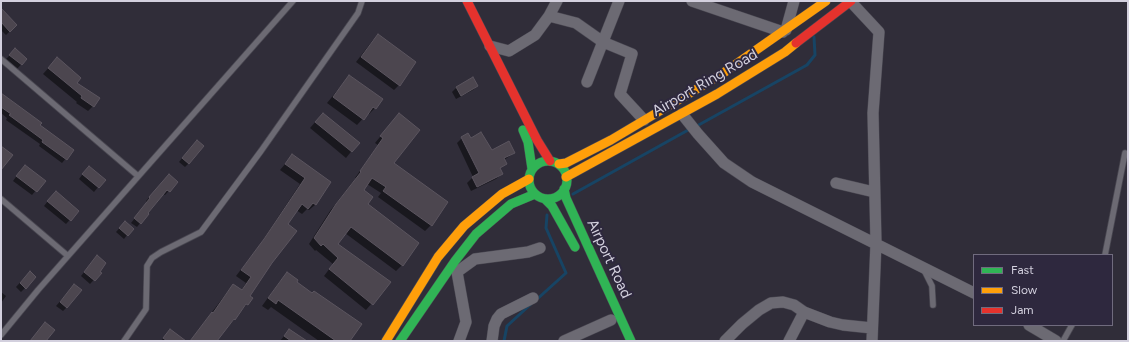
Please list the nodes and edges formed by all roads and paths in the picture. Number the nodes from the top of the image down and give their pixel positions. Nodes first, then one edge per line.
1 (293, 1) edge
2 (362, 1) edge
3 (482, 1) edge
4 (557, 1) edge
5 (619, 1) edge
6 (794, 1) edge
7 (826, 1) edge
8 (851, 1) edge
9 (695, 2) edge
10 (468, 4) edge
11 (549, 16) junction
12 (785, 31) junction
13 (603, 42) junction
14 (489, 46) junction
15 (1, 60) edge
16 (587, 82) dead end
17 (682, 114) junction
18 (644, 120) junction
19 (528, 142) junction
20 (540, 146) junction
21 (595, 148) junction
22 (1125, 153) dead end
23 (550, 161) junction
24 (559, 164) junction
25 (532, 169) junction
26 (138, 176) junction
27 (566, 177) junction
28 (529, 179) junction
29 (836, 183) dead end
30 (564, 189) junction
31 (874, 192) junction
32 (502, 194) junction
33 (535, 194) junction
34 (545, 198) junction
35 (1, 200) edge
36 (876, 243) junction
37 (540, 248) dead end
38 (1105, 254) edge
39 (68, 256) junction
40 (580, 257) dead end
41 (922, 267) junction
42 (973, 292) edge
43 (533, 298) dead end
44 (933, 305) dead end
45 (804, 312) junction
46 (611, 320) dead end
47 (1031, 326) edge
48 (1071, 326) edge
49 (872, 328) junction
50 (1, 334) edge
51 (124, 341) edge
52 (386, 341) edge
53 (400, 341) edge
54 (460, 341) edge
55 (492, 341) edge
56 (564, 341) edge
57 (632, 341) edge
58 (725, 341) edge
59 (789, 341) edge
60 (872, 341) edge
61 (1056, 341) edge
62 (1063, 341) edge

1 - 26 lane
2 - 51 lane
3 - 10 street
4 - 11 street
5 - 13 street
6 - 12 street
7 - 12 main road, Airport Ring Road
8 - 17 main road, Airport Ring Road
8 - 31 street
9 - 12 street
10 - 14 main road
11 - 13 street
11 - 14 street
12 - 18 main road, Airport Ring Road
13 - 16 street
13 - 18 street
14 - 19 main road
14 - 20 main road
15 - 26 lane
17 - 27 main road, Airport Ring Road
17 - 36 street
18 - 21 main road, Airport Ring Road
19 - 25 main road
19 - 32 main road
20 - 21 main road
20 - 23 main road
21 - 24 main road, Airport Ring Road
22 - 38 lane
23 - 24 main road
23 - 25 main road
24 - 27 main road
25 - 28 main road
26 - 39 lane
27 - 30 main road
28 - 32 main road
28 - 33 main road
29 - 31 street
30 - 34 main road
30 - 57 main road, Airport Road
31 - 36 street
32 - 52 main road
33 - 34 main road
33 - 53 main road
34 - 40 main road, Airport Road
35 - 39 lane
36 - 41 street
36 - 49 street
37 - 54 street
39 - 50 lane
41 - 42 street
41 - 44 lane
43 - 55 street
45 - 49 street
45 - 58 street
45 - 59 street
46 - 56 street
47 - 61 street
48 - 62 lane
49 - 60 street

